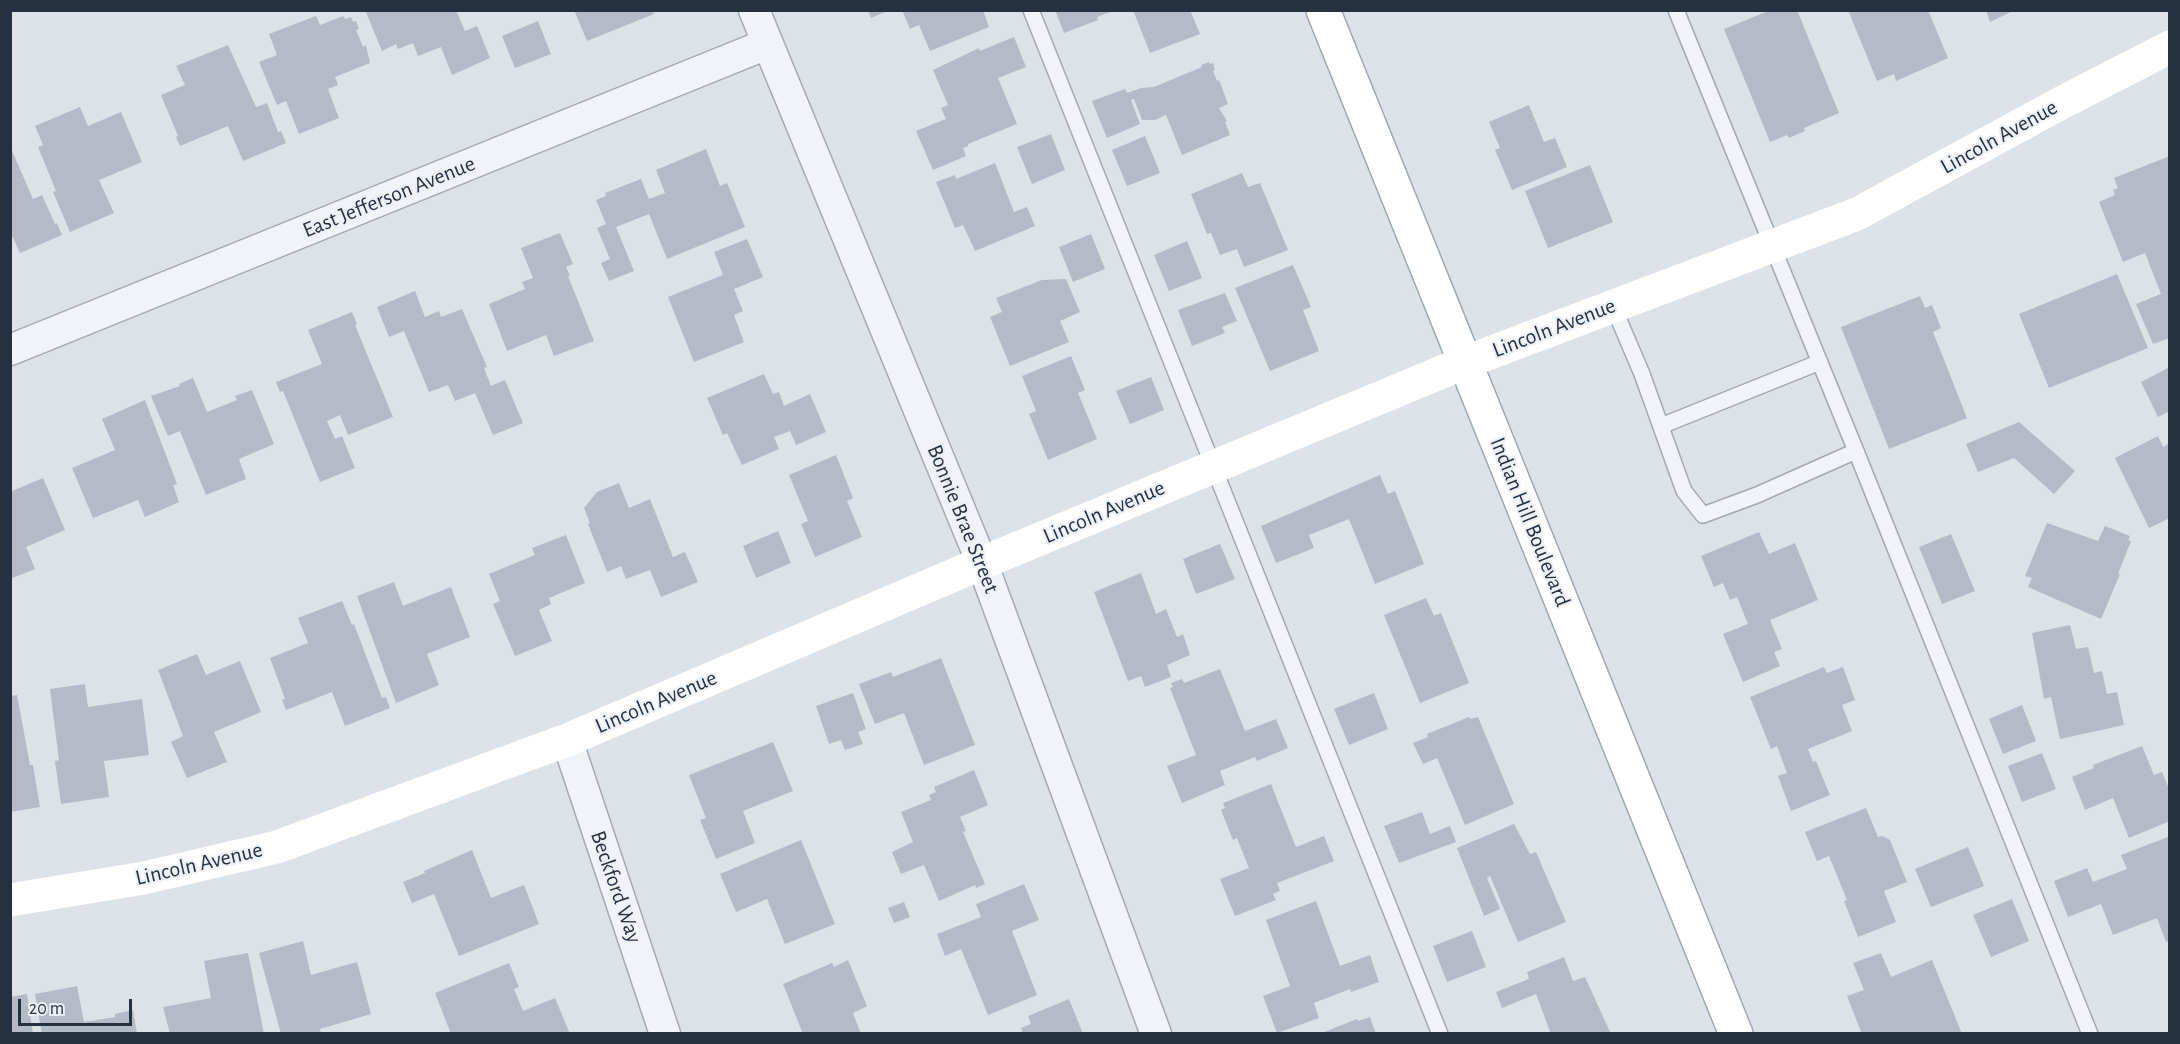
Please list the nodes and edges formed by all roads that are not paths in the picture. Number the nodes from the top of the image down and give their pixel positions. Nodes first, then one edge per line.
1 (754, 10) edge
2 (1031, 10) edge
3 (1323, 10) edge
4 (1676, 10) edge
5 (767, 44) junction
6 (2169, 47) edge
7 (1772, 246) junction
8 (1613, 306) junction
9 (10, 350) edge
10 (1466, 362) junction
11 (1820, 362) junction
12 (1661, 426) junction
13 (1856, 451) junction
14 (1214, 466) junction
15 (982, 563) junction
16 (567, 740) junction
17 (10, 900) edge
18 (665, 1034) edge
19 (1156, 1034) edge
20 (1440, 1034) edge
21 (1736, 1034) edge
22 (2090, 1034) edge

1 - 5 street, Bonnie Brae Street
2 - 14 lane
3 - 10 street, Indian Hill Boulevard
4 - 7 lane
5 - 9 street, East Jefferson Avenue
5 - 15 street, Bonnie Brae Street
6 - 7 street, Lincoln Avenue
7 - 8 street, Lincoln Avenue
7 - 11 lane
8 - 10 street, Lincoln Avenue
8 - 12 lane
10 - 14 street, Lincoln Avenue
10 - 21 street, Indian Hill Boulevard
11 - 12 lane
11 - 13 lane
12 - 13 lane
13 - 22 lane
14 - 15 street, Lincoln Avenue
14 - 20 lane
15 - 16 street, Lincoln Avenue
15 - 19 street, Bonnie Brae Street
16 - 17 street, Lincoln Avenue
16 - 18 street, Beckford Way

